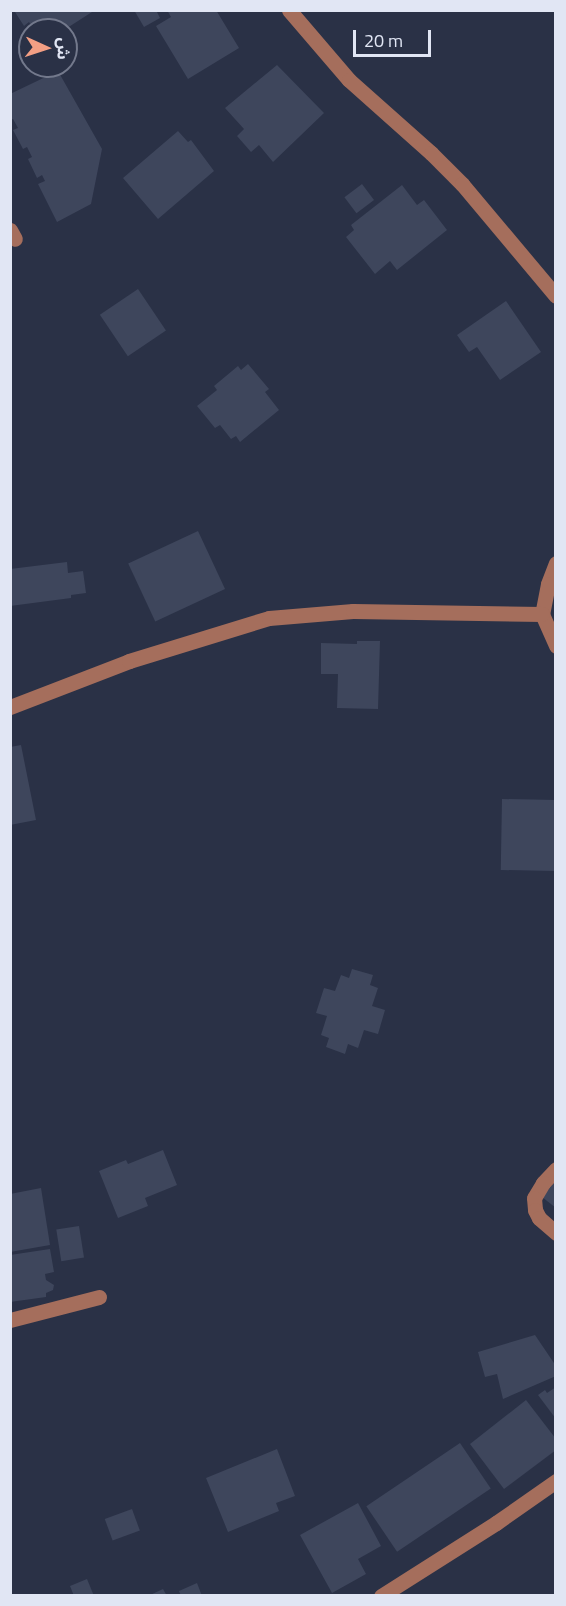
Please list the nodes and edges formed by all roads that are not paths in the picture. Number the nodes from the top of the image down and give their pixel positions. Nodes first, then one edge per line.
1 (289, 10) edge
2 (555, 296) edge
3 (555, 563) edge
4 (542, 614) junction
5 (555, 646) edge
6 (10, 707) edge
7 (555, 1169) edge
8 (555, 1233) edge
9 (99, 1297) dead end
10 (10, 1320) edge
11 (555, 1481) edge
12 (381, 1596) edge

1 - 2 street
3 - 4 street
4 - 5 street
4 - 6 street
7 - 8 street
9 - 10 street
11 - 12 street

